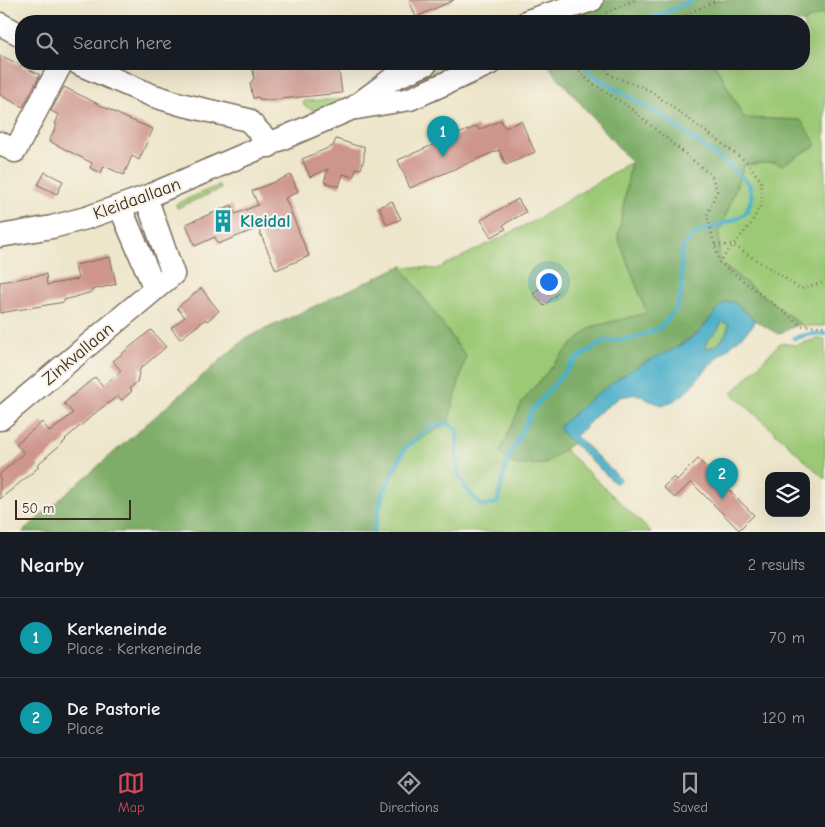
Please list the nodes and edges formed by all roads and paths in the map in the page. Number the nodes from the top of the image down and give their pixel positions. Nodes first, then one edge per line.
1 (635, 0) edge
2 (718, 0) edge
3 (598, 5) edge
4 (554, 15) edge
5 (576, 15) edge
6 (685, 15) edge
7 (0, 24) edge
8 (15, 32) edge
9 (58, 70) edge
10 (93, 70) edge
11 (412, 70) edge
12 (475, 70) edge
13 (578, 70) edge
14 (607, 70) edge
15 (353, 108) junction
16 (0, 143) edge
17 (269, 146) junction
18 (146, 197) junction
19 (120, 206) junction
20 (0, 236) edge
21 (715, 244) junction
22 (733, 245) junction
23 (719, 262) junction
24 (825, 282) edge
25 (155, 289) junction
26 (825, 326) edge
27 (0, 419) edge

1 - 3 path
2 - 6 path
3 - 4 street
3 - 5 street
7 - 8 street
9 - 16 street
10 - 17 street
11 - 15 street
12 - 15 street
13 - 21 path
14 - 22 path
15 - 17 street, Kleidaallaan
17 - 18 street, Kleidaallaan
18 - 19 street, Kleidaallaan
18 - 25 street, Zinkvallaan
19 - 20 street, Kleidaallaan
19 - 25 street
21 - 22 path
21 - 23 path
22 - 23 path
22 - 24 path
23 - 26 path
25 - 27 street, Zinkvallaan

